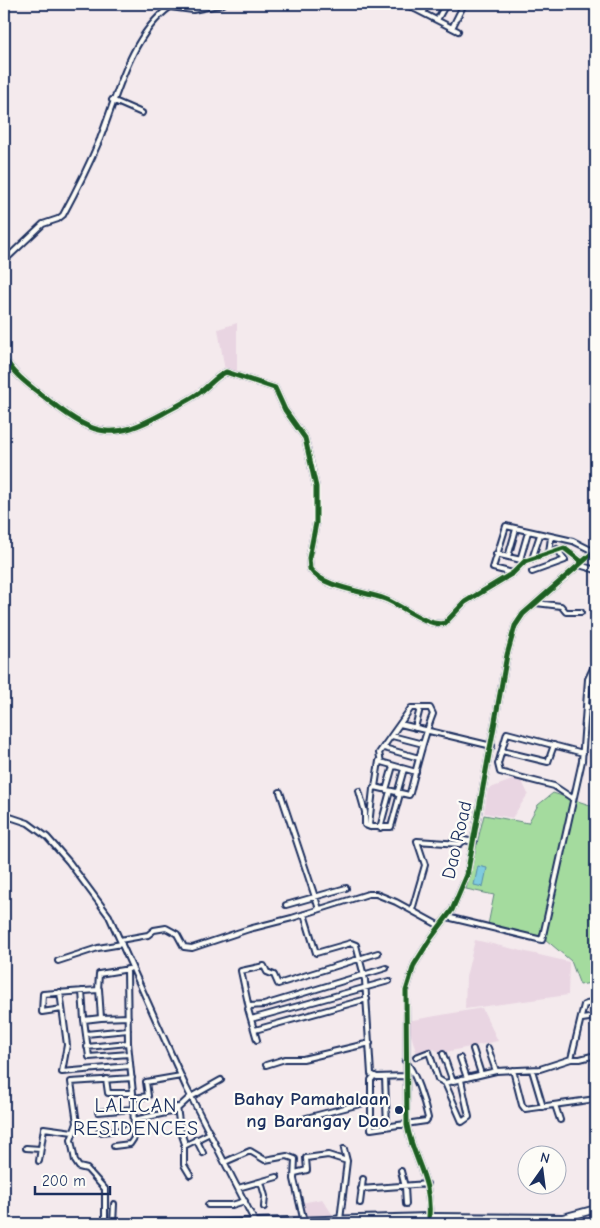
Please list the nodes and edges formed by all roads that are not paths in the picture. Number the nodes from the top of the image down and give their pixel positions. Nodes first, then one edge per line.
1 (223, 4) edge
2 (405, 4) edge
3 (428, 4) edge
4 (446, 4) edge
5 (464, 4) edge
6 (410, 5) edge
7 (423, 13) junction
8 (437, 20) junction
9 (452, 28) junction
10 (458, 31) dead end
11 (112, 100) junction
12 (142, 113) dead end
13 (4, 261) edge
14 (4, 356) edge
15 (516, 529) junction
16 (528, 532) junction
17 (540, 534) junction
18 (551, 536) junction
19 (557, 549) junction
20 (596, 551) edge
21 (496, 554) junction
22 (549, 554) junction
23 (508, 557) junction
24 (532, 559) junction
25 (522, 561) junction
26 (581, 563) junction
27 (596, 570) edge
28 (532, 572) dead end
29 (513, 573) junction
30 (536, 603) junction
31 (581, 612) dead end
32 (596, 662) edge
33 (596, 706) edge
34 (587, 707) junction
35 (420, 708) junction
36 (400, 724) junction
37 (415, 728) junction
38 (428, 730) junction
39 (392, 736) junction
40 (423, 744) junction
41 (554, 745) junction
42 (492, 746) junction
43 (384, 748) junction
44 (502, 751) junction
45 (583, 753) junction
46 (419, 758) junction
47 (379, 761) junction
48 (393, 766) junction
49 (404, 769) junction
50 (416, 772) junction
51 (375, 787) junction
52 (388, 791) junction
53 (280, 792) dead end
54 (358, 792) dead end
55 (399, 794) junction
56 (572, 798) junction
57 (4, 815) edge
58 (370, 827) junction
59 (380, 828) junction
60 (474, 842) junction
61 (346, 888) dead end
62 (315, 896) junction
63 (286, 906) dead end
64 (319, 909) junction
65 (412, 910) junction
66 (304, 914) junction
67 (447, 917) junction
68 (440, 926) junction
69 (121, 942) junction
70 (378, 954) dead end
71 (360, 960) junction
72 (58, 961) dead end
73 (134, 968) junction
74 (386, 968) dead end
75 (127, 969) junction
76 (364, 975) junction
77 (389, 980) dead end
78 (366, 987) junction
79 (99, 989) junction
80 (82, 991) junction
81 (60, 992) junction
82 (367, 999) junction
83 (596, 1001) edge
84 (248, 1008) junction
85 (62, 1009) junction
86 (128, 1017) junction
87 (596, 1017) edge
88 (101, 1018) junction
89 (251, 1019) junction
90 (582, 1019) junction
91 (84, 1020) junction
92 (128, 1030) junction
93 (255, 1030) junction
94 (86, 1034) junction
95 (257, 1040) dead end
96 (370, 1042) junction
97 (128, 1043) junction
98 (87, 1047) junction
99 (488, 1048) dead end
100 (473, 1049) dead end
101 (129, 1054) junction
102 (443, 1054) dead end
103 (596, 1055) edge
104 (416, 1057) dead end
105 (95, 1058) junction
106 (460, 1058) dead end
107 (571, 1059) junction
108 (405, 1061) junction
109 (266, 1065) dead end
110 (130, 1066) junction
111 (96, 1070) junction
112 (513, 1070) junction
113 (532, 1070) junction
114 (496, 1071) junction
115 (481, 1074) junction
116 (181, 1076) junction
117 (374, 1076) junction
118 (405, 1076) junction
119 (385, 1077) junction
120 (132, 1078) junction
121 (467, 1078) junction
122 (106, 1079) junction
123 (221, 1080) dead end
124 (461, 1080) junction
125 (453, 1082) junction
126 (445, 1083) junction
127 (133, 1092) junction
128 (192, 1096) junction
129 (133, 1098) junction
130 (596, 1099) edge
131 (372, 1101) junction
132 (555, 1105) junction
133 (178, 1107) junction
134 (543, 1107) junction
135 (134, 1109) junction
136 (98, 1112) dead end
137 (306, 1118) dead end
138 (134, 1120) junction
139 (560, 1120) dead end
140 (407, 1125) junction
141 (387, 1127) junction
142 (134, 1129) junction
143 (74, 1132) junction
144 (99, 1132) dead end
145 (210, 1133) junction
146 (196, 1139) junction
147 (185, 1144) junction
148 (114, 1146) dead end
149 (26, 1148) dead end
150 (40, 1149) junction
151 (344, 1149) dead end
152 (203, 1153) dead end
153 (39, 1161) dead end
154 (347, 1161) junction
155 (225, 1162) junction
156 (401, 1171) dead end
157 (295, 1173) junction
158 (190, 1175) dead end
159 (278, 1177) dead end
160 (363, 1178) dead end
161 (261, 1182) junction
162 (427, 1184) junction
163 (405, 1187) junction
164 (238, 1188) junction
165 (361, 1189) junction
166 (245, 1201) junction
167 (360, 1203) dead end
168 (114, 1204) dead end
169 (406, 1204) dead end
170 (208, 1205) dead end
171 (264, 1207) dead end
172 (596, 1209) edge
173 (429, 1217) junction
174 (340, 1220) junction
175 (304, 1222) junction
176 (87, 1224) edge
177 (105, 1224) edge
178 (113, 1224) edge
179 (164, 1224) edge
180 (193, 1224) edge
181 (256, 1224) edge

1 - 11 street
2 - 6 street
3 - 7 street
4 - 8 street
5 - 9 street
6 - 7 street
7 - 8 street
8 - 9 street
9 - 10 street
11 - 12 street
11 - 13 street
14 - 29 street
15 - 16 street
15 - 21 street
15 - 23 street
16 - 17 street
16 - 25 street
17 - 18 street
17 - 24 street
18 - 20 street
18 - 22 street
19 - 22 street
19 - 26 street
19 - 28 street
20 - 26 street, Dao Road
21 - 23 street
21 - 29 street
22 - 24 street
23 - 25 street
24 - 25 street
25 - 29 street
26 - 27 street
26 - 30 street, Dao Road
30 - 31 street
30 - 42 street, Dao Road
32 - 34 street
33 - 34 street
34 - 45 street
35 - 36 street
35 - 37 street
35 - 38 street
36 - 37 street
36 - 39 street
37 - 38 street
38 - 40 street
38 - 42 street
39 - 40 street
39 - 43 street
40 - 46 street
41 - 44 street
41 - 44 street
41 - 45 street
42 - 60 street, Dao Road
43 - 46 street
43 - 47 street
44 - 56 street
45 - 56 street
46 - 50 street
47 - 48 street
47 - 51 street
48 - 49 street
48 - 52 street
49 - 50 street
49 - 55 street
50 - 55 street
51 - 52 street
51 - 58 street
52 - 55 street
52 - 59 street
53 - 62 street
54 - 58 street
55 - 59 street
56 - 67 street
57 - 69 street
58 - 59 street
60 - 65 street
60 - 67 street, Dao Road
61 - 62 street
62 - 63 street
62 - 64 street
64 - 65 street
64 - 66 street
65 - 68 street
66 - 69 street
66 - 71 street
67 - 68 street, Dao Road
68 - 108 street, Dao Road
69 - 72 street
69 - 73 street
70 - 71 street
71 - 76 street
71 - 84 street
73 - 75 street
73 - 116 street
74 - 76 street
75 - 79 street
75 - 86 street
76 - 78 street
76 - 84 street
77 - 78 street
78 - 82 street
78 - 89 street
79 - 80 street
79 - 88 street
80 - 81 street
80 - 91 street
81 - 85 street
81 - 85 street
82 - 93 street
82 - 96 street
83 - 90 street
84 - 89 street
85 - 111 street
86 - 88 street
86 - 92 street
87 - 90 street
88 - 91 street
89 - 93 street
90 - 107 street
91 - 94 street
92 - 94 street
92 - 97 street
93 - 95 street
94 - 98 street
96 - 109 street
96 - 117 street
97 - 98 street
97 - 101 street
98 - 105 street
99 - 114 street
100 - 115 street
101 - 105 street
101 - 110 street
102 - 125 street
103 - 107 street
104 - 126 street
105 - 111 street
106 - 121 street
107 - 113 street
108 - 118 street, Dao Road
108 - 140 street
110 - 111 street
110 - 120 street
112 - 113 street
112 - 114 street
112 - 134 street
113 - 134 street
114 - 115 street
115 - 121 street
116 - 128 street
116 - 129 street
117 - 119 street
117 - 131 street
118 - 119 street
118 - 140 street, Dao Road
119 - 141 street
120 - 122 street
120 - 127 street
121 - 124 street
122 - 127 street
122 - 143 street
123 - 128 street
124 - 125 street
124 - 126 street
125 - 126 street
127 - 129 street
128 - 133 street
128 - 145 street
129 - 135 street
130 - 132 street
131 - 137 street
131 - 141 street
132 - 134 street
132 - 139 street
133 - 138 street
133 - 147 street
135 - 136 street
135 - 138 street
138 - 142 street
140 - 141 street
140 - 162 street, Dao Road
142 - 144 street
142 - 148 street
143 - 150 street
143 - 177 street
145 - 146 street
145 - 155 street
146 - 147 street
146 - 152 street
147 - 158 street
149 - 150 street
150 - 153 street
151 - 154 street
154 - 157 street
154 - 174 street
155 - 157 street
155 - 164 street
156 - 163 street
157 - 175 street
159 - 161 street
160 - 165 street
161 - 164 street
161 - 171 street
162 - 163 street
162 - 173 street, Dao Road
163 - 165 street
163 - 169 street
164 - 166 street
165 - 167 street
166 - 170 street
166 - 181 street
168 - 178 street
172 - 173 highway
173 - 174 highway
174 - 175 highway
175 - 181 highway
176 - 177 highway
177 - 178 highway
178 - 179 highway
180 - 181 highway

